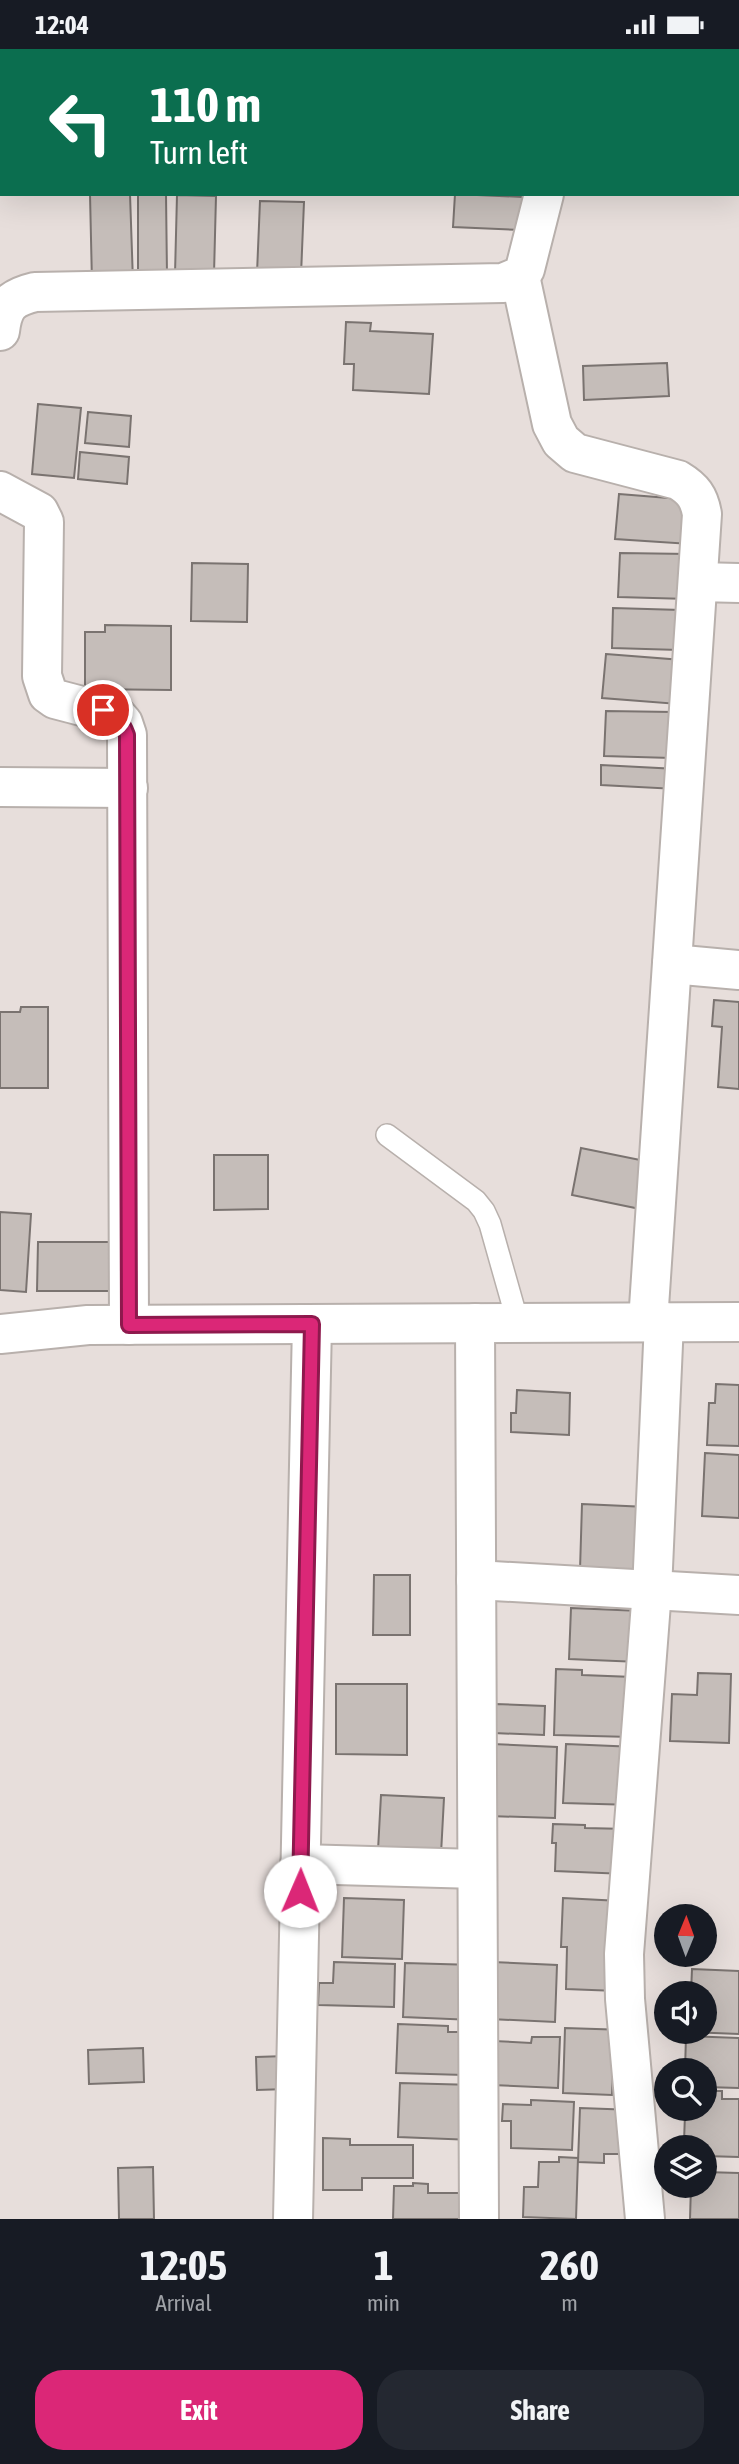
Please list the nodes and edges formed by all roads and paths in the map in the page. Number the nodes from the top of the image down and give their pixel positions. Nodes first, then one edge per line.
1 (543, 196) edge
2 (520, 276) junction
3 (0, 331) edge
4 (0, 491) edge
5 (698, 582) junction
6 (739, 583) edge
7 (0, 787) edge
8 (128, 788) junction
9 (672, 964) junction
10 (739, 970) edge
11 (387, 1135) dead end
12 (518, 1322) junction
13 (656, 1322) junction
14 (739, 1322) edge
15 (475, 1323) junction
16 (312, 1324) junction
17 (129, 1325) junction
18 (0, 1334) edge
19 (476, 1580) junction
20 (652, 1590) junction
21 (739, 1595) edge
22 (300, 1864) junction
23 (477, 1869) junction
24 (293, 2219) edge
25 (479, 2219) edge
26 (645, 2219) edge

1 - 2 street
2 - 3 street
2 - 5 street
4 - 8 street
5 - 6 street
5 - 9 street
7 - 8 street
8 - 17 street
9 - 10 street
9 - 13 street
11 - 12 lane
12 - 13 street
12 - 15 street
13 - 14 street
13 - 20 street
15 - 16 street
15 - 19 street
16 - 17 street
16 - 22 street
17 - 18 street
19 - 20 street
19 - 23 street
20 - 21 street
20 - 26 street
22 - 23 street
22 - 24 street
23 - 25 street

